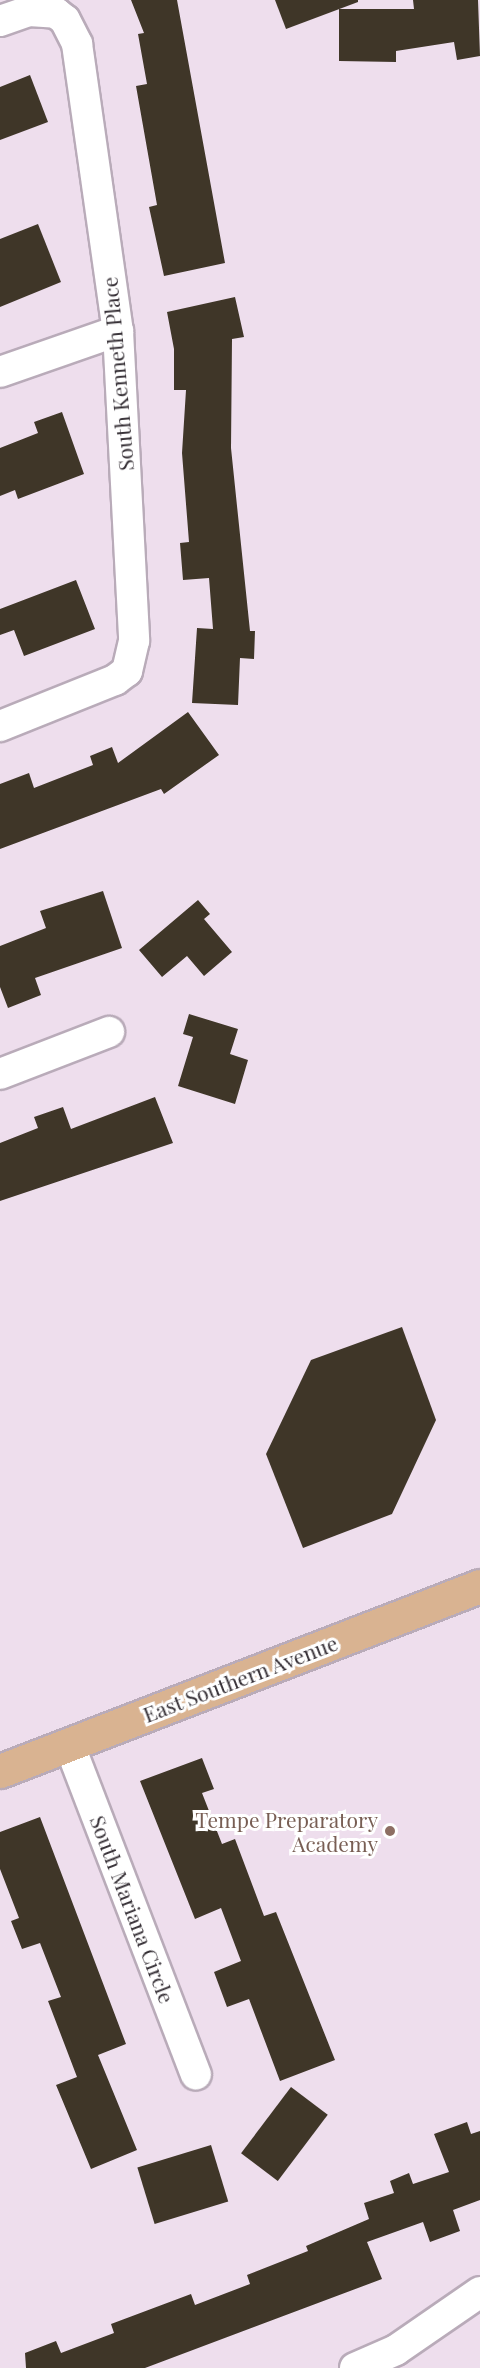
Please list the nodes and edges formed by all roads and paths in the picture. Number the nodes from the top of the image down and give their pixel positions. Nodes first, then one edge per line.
1 (0, 21) edge
2 (118, 331) junction
3 (0, 372) edge
4 (0, 726) edge
5 (109, 1032) dead end
6 (0, 1074) edge
7 (480, 1587) edge
8 (69, 1744) junction
9 (0, 1771) edge
10 (196, 2074) dead end
11 (480, 2292) edge
12 (355, 2368) edge

1 - 2 street, South Kenneth Place
2 - 3 street
2 - 4 street, South Kenneth Place
5 - 6 street
7 - 8 main road, East Southern Avenue
8 - 9 main road, East Southern Avenue
8 - 10 street, South Mariana Circle
11 - 12 street

